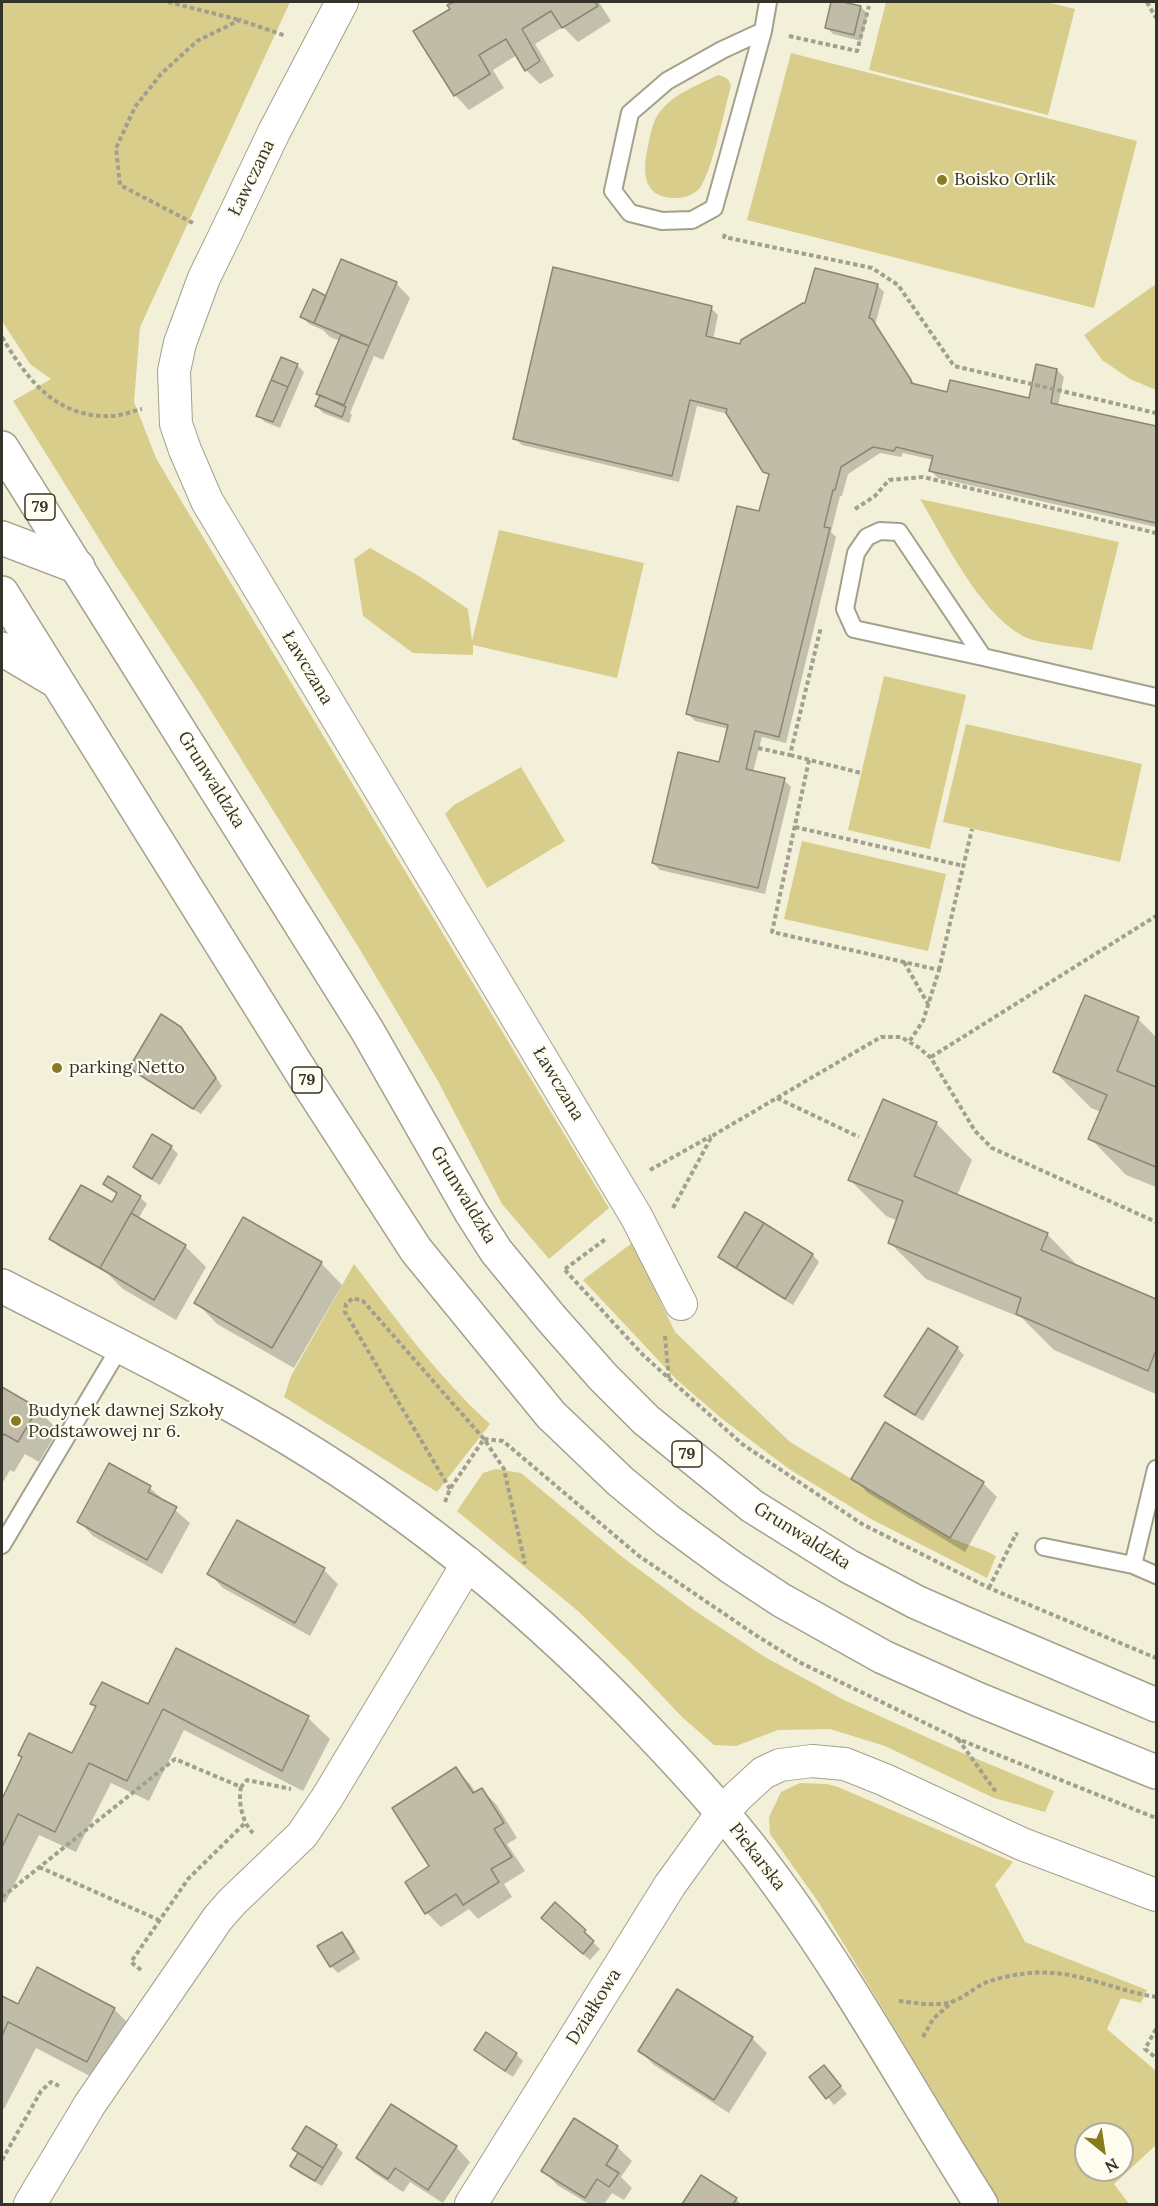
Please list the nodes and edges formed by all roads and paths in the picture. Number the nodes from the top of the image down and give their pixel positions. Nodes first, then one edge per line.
1 (168, 2) edge
2 (342, 2) edge
3 (768, 2) edge
4 (1147, 2) edge
5 (869, 6) dead end
6 (1156, 18) edge
7 (240, 20) junction
8 (771, 32) junction
9 (318, 48) junction
10 (727, 225) dead end
11 (224, 237) junction
12 (2, 337) edge
13 (174, 400) junction
14 (1156, 413) edge
15 (2, 448) edge
16 (849, 513) dead end
17 (1156, 533) edge
18 (2, 538) edge
19 (78, 567) junction
20 (2, 593) edge
21 (823, 619) dead end
22 (2, 649) edge
23 (983, 657) junction
24 (56, 681) junction
25 (1156, 697) edge
26 (758, 748) dead end
27 (790, 755) junction
28 (809, 760) junction
29 (861, 772) dead end
30 (795, 827) junction
31 (972, 829) dead end
32 (964, 866) junction
33 (1156, 916) edge
34 (903, 962) junction
35 (939, 970) junction
36 (928, 1004) junction
37 (909, 1042) junction
38 (931, 1058) junction
39 (777, 1098) junction
40 (712, 1136) junction
41 (859, 1137) dead end
42 (648, 1171) dead end
43 (636, 1216) junction
44 (668, 1216) dead end
45 (1156, 1222) edge
46 (2, 1286) edge
47 (681, 1304) dead end
48 (120, 1347) junction
49 (484, 1439) junction
50 (1156, 1469) edge
51 (2, 1545) edge
52 (1044, 1547) joint
53 (468, 1563) junction
54 (1133, 1565) junction
55 (525, 1567) dead end
56 (1156, 1575) edge
57 (989, 1588) junction
58 (1156, 1658) edge
59 (1156, 1705) edge
60 (958, 1738) dead end
61 (1156, 1772) edge
62 (302, 1791) dead end
63 (1003, 1801) dead end
64 (723, 1813) junction
65 (244, 1824) dead end
66 (39, 1867) junction
67 (1156, 1895) edge
68 (2, 1897) edge
69 (1156, 1997) edge
70 (856, 2003) junction
71 (1156, 2029) edge
72 (1156, 2058) edge
73 (30, 2205) edge
74 (471, 2205) edge
75 (981, 2205) edge

1 - 7 path
2 - 9 street, Ławczana
3 - 8 lane
4 - 6 path
5 - 8 path
7 - 9 path
7 - 11 path
8 - 8 lane
9 - 11 street, Ławczana
10 - 14 path
11 - 13 street, Ławczana
12 - 13 path
13 - 43 street, Ławczana
15 - 19 main road, Grunwaldzka / 79
16 - 17 path
18 - 19 main road
19 - 59 main road, Grunwaldzka / 79
20 - 24 main road, 79
21 - 27 path
22 - 24 main road
23 - 23 lane
23 - 25 lane
24 - 61 main road, 79
26 - 27 path
27 - 28 path
28 - 29 path
28 - 30 path
30 - 32 path
30 - 34 path
31 - 32 path
32 - 35 path
33 - 38 path
34 - 35 path
34 - 36 path
35 - 36 path
36 - 37 path
37 - 38 path
37 - 39 path
38 - 45 path
39 - 40 path
39 - 41 path
40 - 42 path
40 - 44 path
43 - 47 street, Ławczana
43 - 57 path
46 - 48 main road
48 - 51 lane
48 - 53 main road
49 - 49 path
49 - 55 path
50 - 54 lane
52 - 54 lane
52 - 57 path
53 - 64 main road, Piekarska
53 - 73 street
54 - 56 lane
57 - 58 path
60 - 63 path
62 - 66 path
64 - 67 street, Działkowa
64 - 70 main road, Piekarska
64 - 74 street, Działkowa
65 - 66 path
66 - 68 path
69 - 70 path
70 - 75 main road, Piekarska
71 - 72 path

